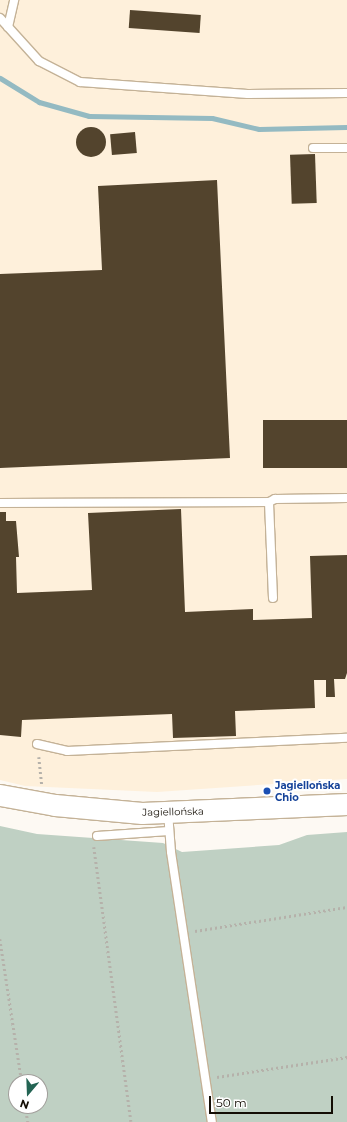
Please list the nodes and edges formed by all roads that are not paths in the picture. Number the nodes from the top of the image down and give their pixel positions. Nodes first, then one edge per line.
1 (14, 0) edge
2 (0, 18) edge
3 (8, 27) junction
4 (347, 93) edge
5 (313, 148) dead end
6 (347, 148) edge
7 (347, 498) edge
8 (269, 502) junction
9 (0, 503) edge
10 (273, 598) dead end
11 (347, 738) edge
12 (38, 744) road end
13 (0, 795) edge
14 (347, 804) edge
15 (169, 822) junction
16 (97, 836) road end
17 (212, 1122) edge

1 - 3 lane
2 - 3 lane
3 - 4 lane
5 - 6 lane
7 - 8 lane
8 - 9 lane
8 - 10 lane
11 - 12 lane
13 - 15 street, Jagiellońska
14 - 15 street, Jagiellońska
15 - 16 lane
15 - 17 lane

